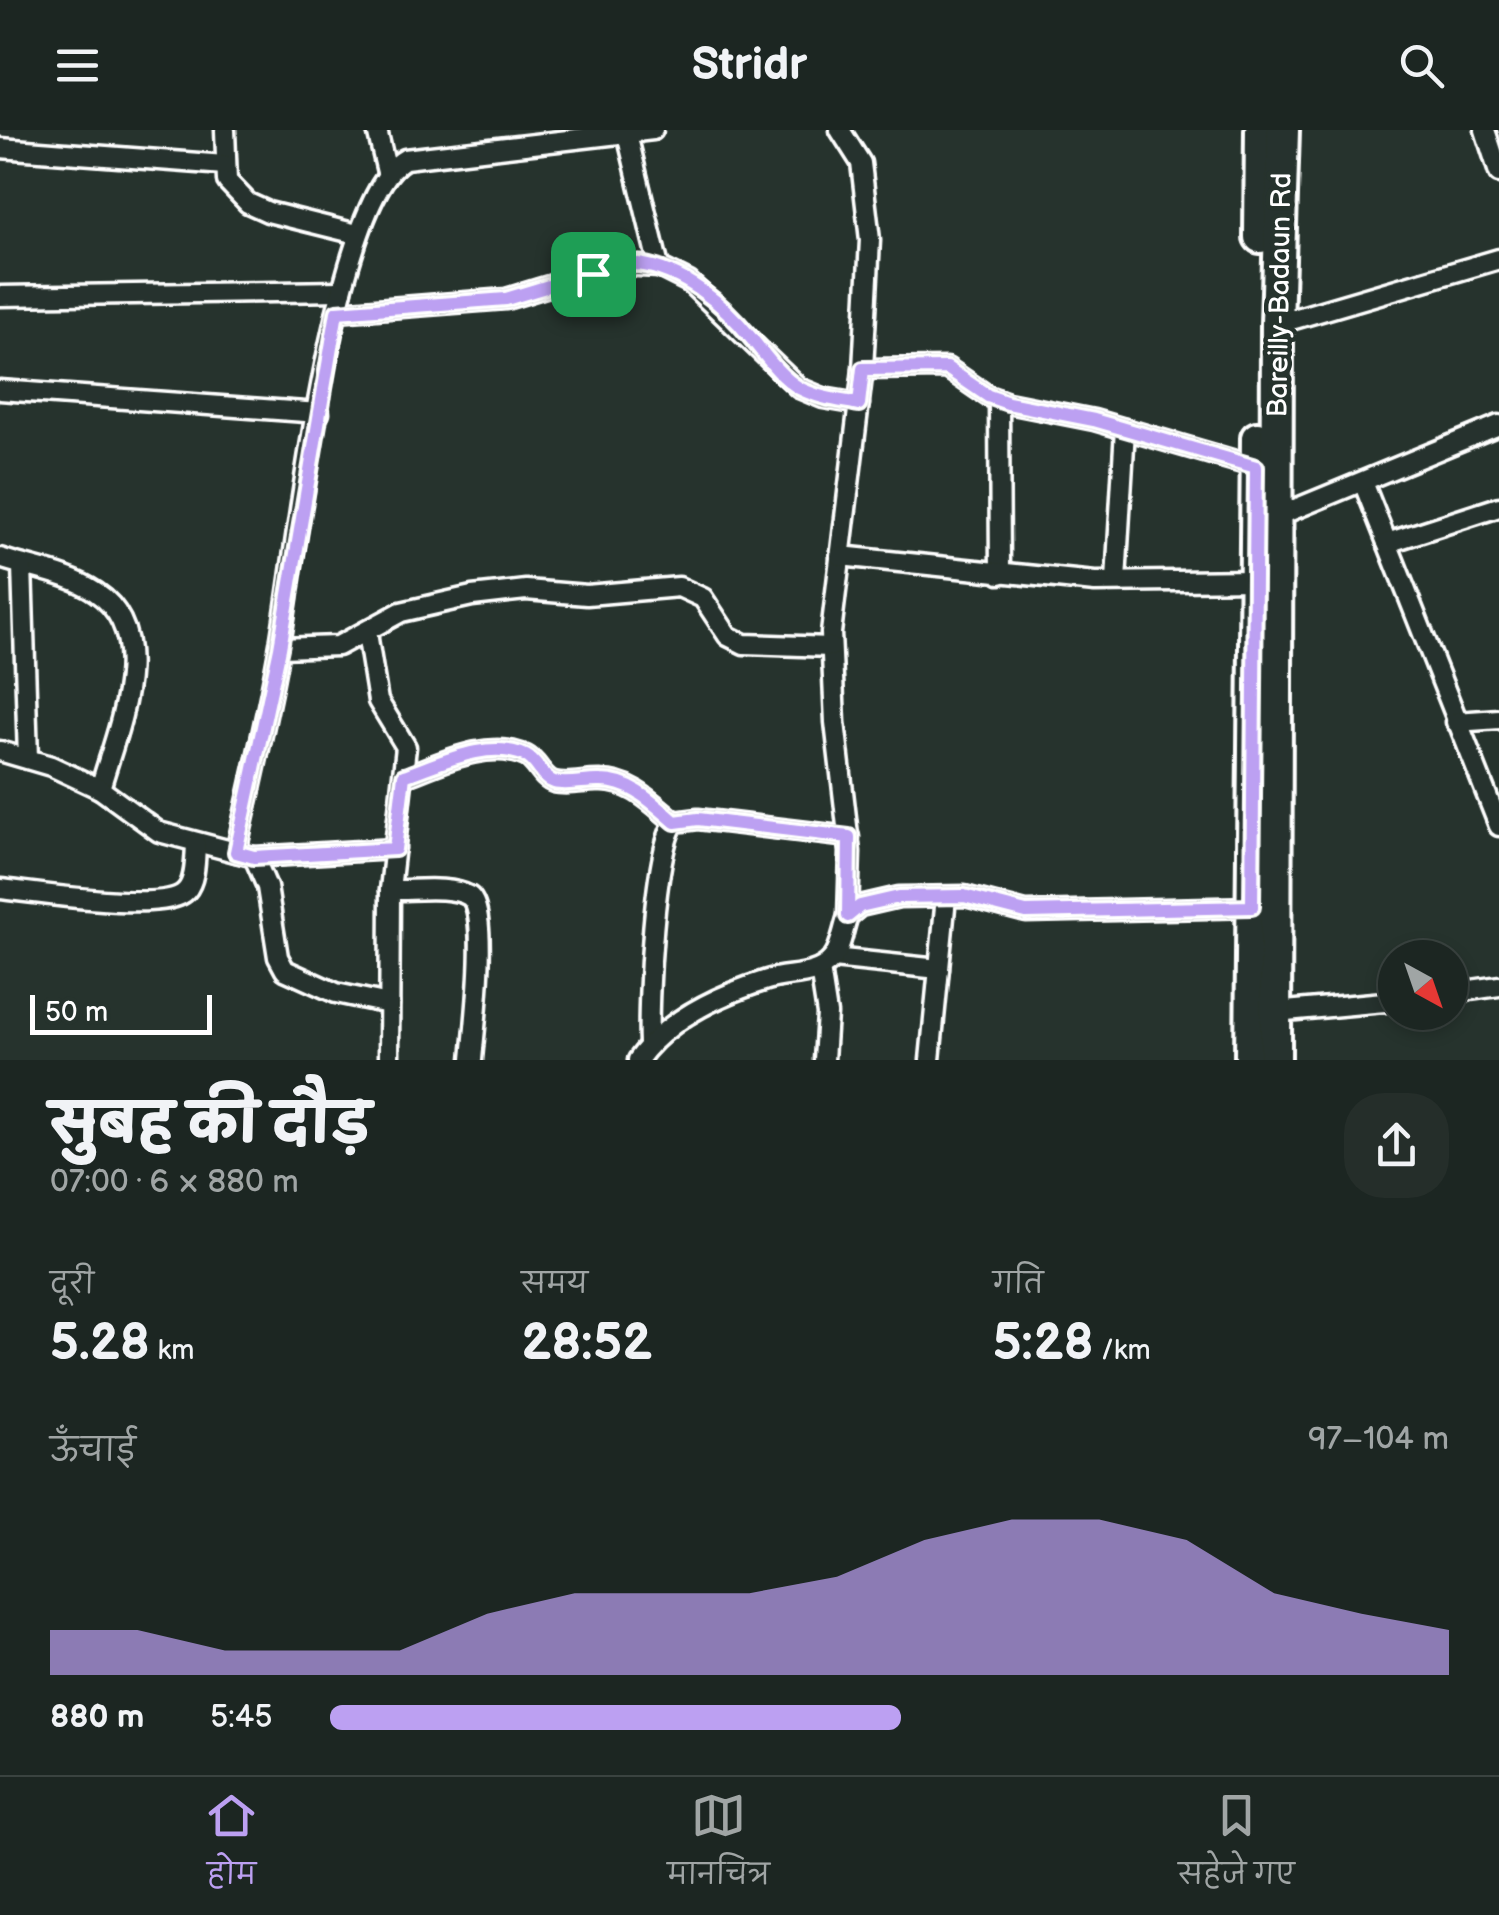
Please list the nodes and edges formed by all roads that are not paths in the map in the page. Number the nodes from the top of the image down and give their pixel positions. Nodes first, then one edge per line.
1 (225, 130) edge
2 (377, 130) edge
3 (840, 130) edge
4 (1261, 130) edge
5 (1284, 130) edge
6 (1486, 130) edge
7 (640, 132) edge
8 (0, 148) edge
9 (226, 164) junction
10 (387, 172) junction
11 (1499, 172) edge
12 (358, 234) junction
13 (1499, 258) edge
14 (659, 267) junction
15 (342, 291) junction
16 (0, 296) edge
17 (337, 312) junction
18 (1277, 324) junction
19 (863, 369) junction
20 (0, 390) edge
21 (999, 400) junction
22 (859, 404) junction
23 (319, 413) junction
24 (1499, 424) edge
25 (1125, 429) junction
26 (1256, 467) junction
27 (1363, 482) junction
28 (1499, 507) edge
29 (1267, 520) junction
30 (1386, 544) junction
31 (840, 556) junction
32 (0, 558) edge
33 (22, 566) junction
34 (1000, 574) junction
35 (1256, 580) junction
36 (1116, 582) junction
37 (367, 633) junction
38 (832, 647) junction
39 (280, 648) junction
40 (1499, 719) edge
41 (1456, 722) junction
42 (0, 751) edge
43 (28, 759) junction
44 (404, 776) junction
45 (100, 789) junction
46 (675, 822) junction
47 (1499, 826) edge
48 (849, 837) junction
49 (196, 845) junction
50 (395, 849) junction
51 (245, 854) junction
52 (0, 890) edge
53 (390, 890) junction
54 (946, 897) junction
55 (1265, 907) junction
56 (848, 916) junction
57 (827, 964) junction
58 (939, 968) junction
59 (1499, 986) edge
60 (1468, 991) edge
61 (1378, 1003) edge
62 (389, 1004) junction
63 (1275, 1012) junction
64 (649, 1044) junction
65 (389, 1060) edge
66 (472, 1060) edge
67 (638, 1060) edge
68 (824, 1060) edge
69 (930, 1060) edge
70 (1251, 1060) edge
71 (1275, 1060) edge

1 - 9 street
2 - 10 street
3 - 19 street
4 - 26 main road
5 - 18 main road, Bareilly-Badaun Rd
6 - 11 street
7 - 10 street
7 - 14 street
8 - 9 street
9 - 12 street
10 - 12 street
12 - 15 street
13 - 18 street
14 - 17 street
14 - 22 street
15 - 16 street
15 - 17 street
17 - 23 street
18 - 29 main road, Bareilly-Badaun Rd
19 - 21 street
19 - 22 street
20 - 23 street
21 - 25 street
21 - 34 street
22 - 31 street
23 - 39 street
24 - 27 street
25 - 26 street
25 - 36 street
26 - 29 main road
27 - 29 street
27 - 30 street
28 - 30 street
29 - 35 main road
29 - 55 main road, Bareilly-Badaun Rd
30 - 41 street
31 - 34 street
31 - 38 street
32 - 33 street
33 - 43 street
33 - 45 street
34 - 36 street
35 - 36 street
35 - 55 main road
37 - 38 street
37 - 39 street
37 - 44 street
38 - 48 street
39 - 51 street
40 - 41 street
41 - 47 street
42 - 43 street
43 - 45 street
44 - 46 street
44 - 50 street
45 - 49 street
46 - 48 street
46 - 64 street
48 - 56 street
49 - 51 street
49 - 52 street
50 - 51 street
50 - 53 street
51 - 62 street
53 - 62 street
53 - 66 street
54 - 55 street
54 - 56 street
54 - 58 street
55 - 63 main road, Bareilly-Badaun Rd
55 - 70 main road
56 - 57 street
57 - 58 street
57 - 64 street
57 - 68 street
58 - 69 street
59 - 60 street
61 - 63 street
62 - 65 street
63 - 71 main road, Bareilly-Badaun Rd
64 - 67 street

